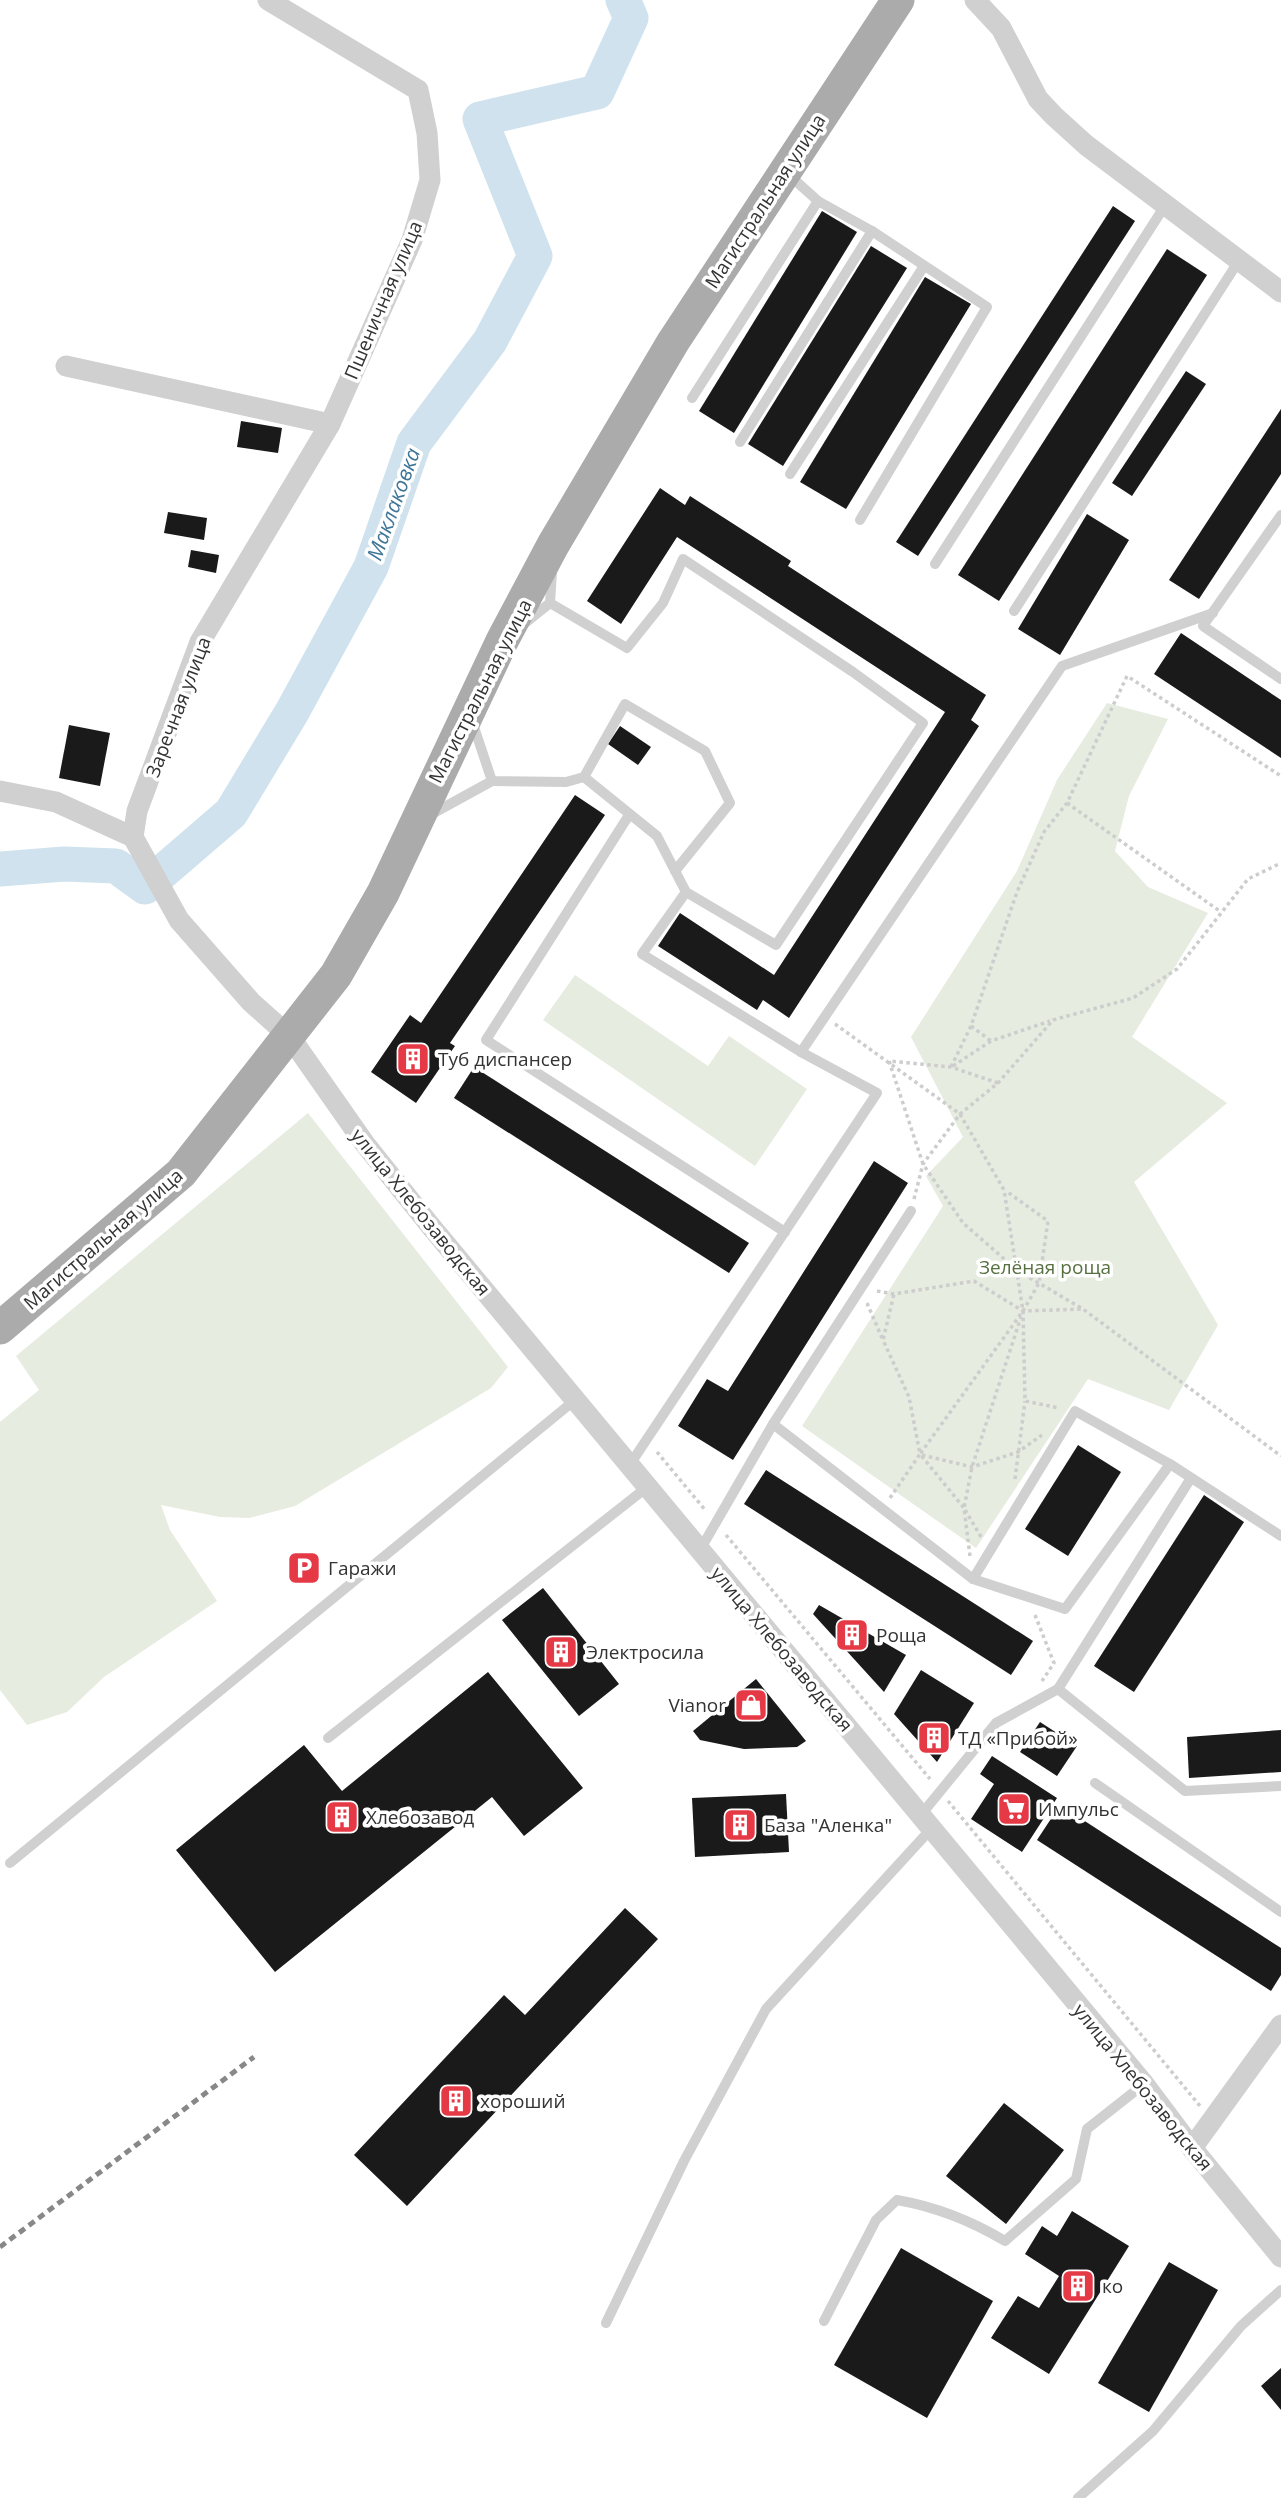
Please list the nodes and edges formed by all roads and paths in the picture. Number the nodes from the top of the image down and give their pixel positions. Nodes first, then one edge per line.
1 (268, 0) edge
2 (898, 0) edge
3 (975, 0) edge
4 (784, 170) junction
5 (818, 201) junction
6 (1166, 204) junction
7 (872, 231) junction
8 (1238, 262) junction
9 (924, 266) junction
10 (1281, 292) edge
11 (65, 366) dead end
12 (692, 398) dead end
13 (330, 424) junction
14 (740, 442) dead end
15 (790, 474) dead end
16 (1281, 515) edge
17 (860, 520) dead end
18 (553, 545) junction
19 (935, 564) dead end
20 (550, 603) junction
21 (1014, 611) dead end
22 (1213, 613) junction
23 (502, 641) junction
24 (1281, 679) edge
25 (469, 711) junction
26 (1281, 776) edge
27 (584, 777) junction
28 (492, 781) junction
29 (0, 791) edge
30 (1067, 803) junction
31 (629, 816) junction
32 (414, 824) junction
33 (133, 837) junction
34 (1281, 863) edge
35 (675, 871) junction
36 (686, 892) junction
37 (1221, 912) junction
38 (825, 1017) junction
39 (1053, 1020) junction
40 (971, 1026) junction
41 (290, 1037) junction
42 (991, 1041) junction
43 (801, 1052) junction
44 (889, 1061) junction
45 (951, 1067) junction
46 (998, 1083) junction
47 (960, 1114) junction
48 (923, 1164) junction
49 (1004, 1190) junction
50 (911, 1211) joint
51 (785, 1231) junction
52 (1018, 1270) junction
53 (1039, 1283) junction
54 (861, 1288) junction
55 (894, 1294) junction
56 (1083, 1309) junction
57 (1023, 1311) junction
58 (0, 1328) edge
59 (883, 1340) junction
60 (575, 1400) junction
61 (1026, 1401) junction
62 (1075, 1412) junction
63 (773, 1424) junction
64 (1018, 1452) junction
65 (920, 1454) junction
66 (1281, 1456) edge
67 (1170, 1464) junction
68 (629, 1466) junction
69 (972, 1467) junction
70 (1191, 1478) junction
71 (646, 1488) junction
72 (964, 1508) junction
73 (882, 1509) junction
74 (1011, 1517) junction
75 (1281, 1536) edge
76 (700, 1550) junction
77 (989, 1552) junction
78 (973, 1579) junction
79 (1028, 1597) junction
80 (1058, 1689) junction
81 (1022, 1709) junction
82 (328, 1738) dead end
83 (1094, 1783) dead end
84 (1281, 1786) edge
85 (926, 1822) junction
86 (10, 1863) dead end
87 (1281, 1912) edge
88 (1281, 2025) edge
89 (1144, 2084) junction
90 (1192, 2148) junction
91 (1281, 2258) edge
92 (1281, 2290) edge
93 (824, 2321) dead end
94 (606, 2323) dead end
95 (1078, 2498) edge

1 - 13 street, Пшеничная улица
2 - 4 main road, Магистральная улица
3 - 6 street
4 - 5 lane
4 - 18 main road, Магистральная улица
5 - 7 lane
5 - 12 lane
6 - 8 street
6 - 19 lane
7 - 9 lane
7 - 14 lane
8 - 10 street
8 - 21 lane
9 - 15 lane
9 - 17 lane
11 - 13 street
13 - 33 street, Заречная улица
16 - 22 lane
18 - 20 lane
18 - 23 main road, Магистральная улица
20 - 23 lane
20 - 36 lane
22 - 24 lane
22 - 38 lane
23 - 25 main road, Магистральная улица
25 - 28 lane
25 - 32 main road, Магистральная улица
26 - 30 path
27 - 28 lane
27 - 31 lane
27 - 35 lane
28 - 32 lane
29 - 33 street
30 - 37 path
30 - 40 path
31 - 35 lane
31 - 51 lane
32 - 41 main road, Магистральная улица
33 - 41 street, улица Хлебозаводская
34 - 37 path
35 - 36 lane
36 - 43 lane
37 - 39 path
38 - 43 lane
38 - 44 path
39 - 42 path
39 - 46 path
40 - 42 path
40 - 45 path
41 - 58 main road, Магистральная улица
41 - 60 street, улица Хлебозаводская
42 - 45 path
43 - 51 lane
44 - 45 path
44 - 47 path
44 - 48 path
45 - 46 path
46 - 47 path
47 - 48 path
47 - 49 path
48 - 50 path
48 - 52 path
49 - 52 path
49 - 53 path
50 - 54 lane
51 - 68 lane
52 - 53 path
52 - 57 path
53 - 56 path
53 - 57 path
54 - 55 path
54 - 59 path
54 - 63 lane
55 - 57 path
55 - 59 path
56 - 57 path
56 - 66 path
57 - 61 path
57 - 65 path
57 - 69 path
59 - 65 path
60 - 68 street, улица Хлебозаводская
60 - 86 lane
61 - 62 path
61 - 64 path
62 - 64 path
62 - 67 lane
62 - 74 lane
63 - 73 lane
63 - 76 lane
64 - 69 path
64 - 74 path
65 - 69 path
65 - 72 path
65 - 73 path
67 - 70 lane
67 - 79 lane
68 - 71 street, улица Хлебозаводская
69 - 72 path
70 - 75 lane
70 - 80 lane
71 - 76 street, улица Хлебозаводская
71 - 82 lane
72 - 77 path
72 - 78 path
73 - 78 lane
74 - 77 lane
76 - 85 street, улица Хлебозаводская
77 - 78 lane
78 - 79 lane
79 - 81 path
80 - 81 lane
80 - 84 lane
81 - 85 lane
83 - 87 lane
85 - 89 street, улица Хлебозаводская
85 - 94 lane
88 - 90 street
89 - 90 street, улица Хлебозаводская
89 - 93 lane
90 - 91 street, улица Хлебозаводская
92 - 95 lane

